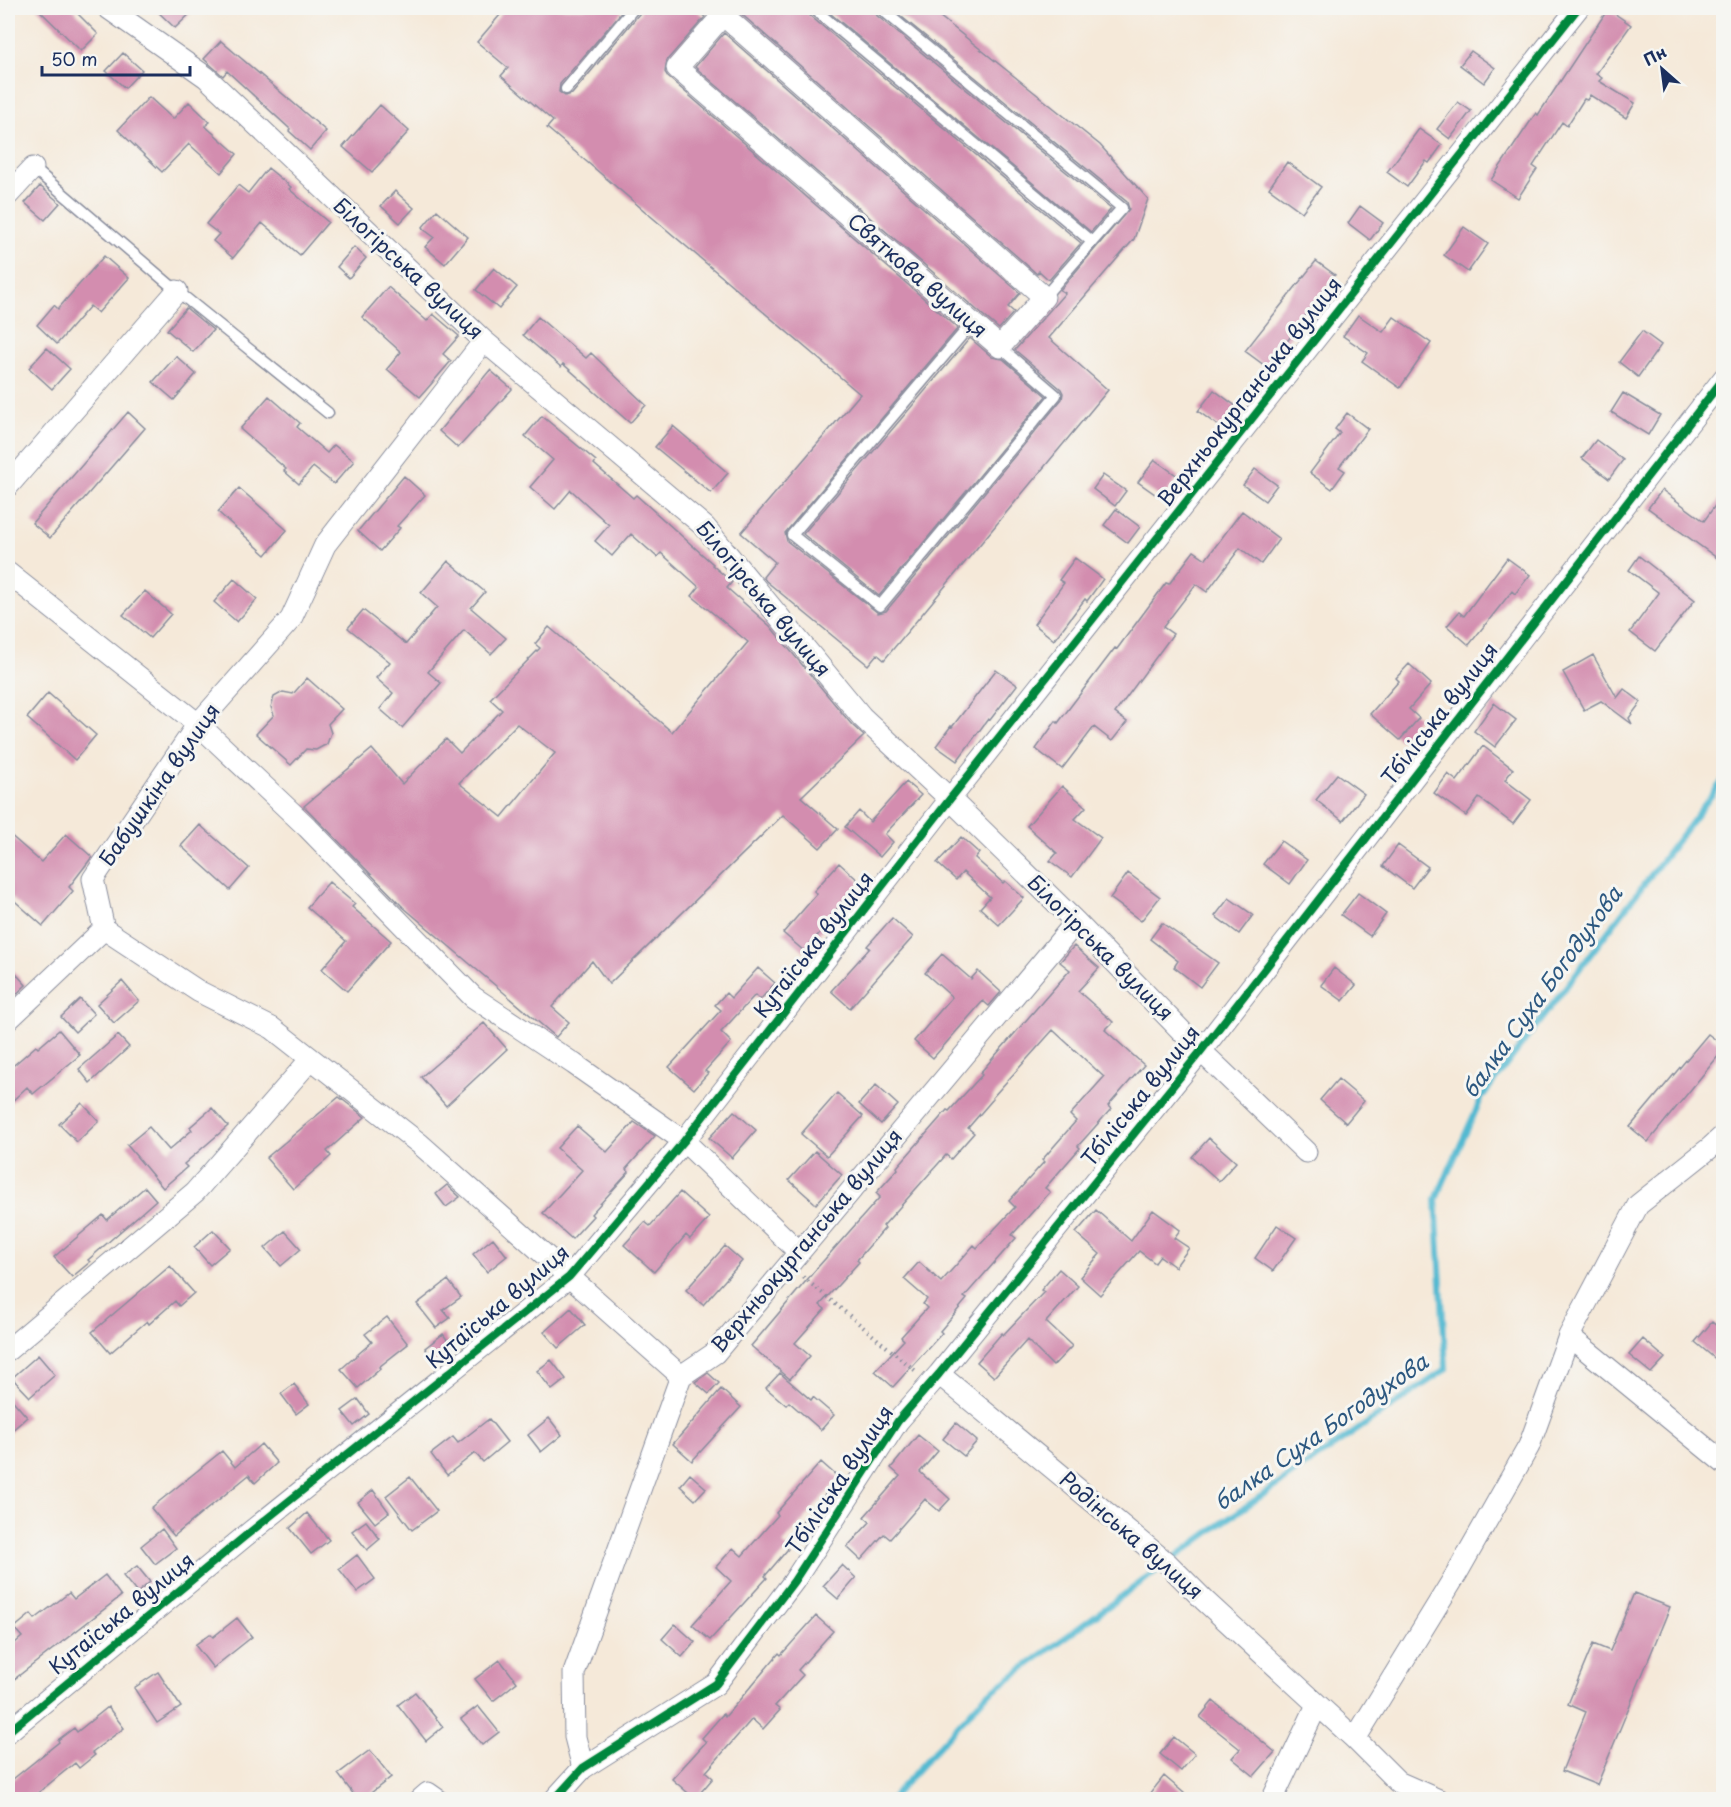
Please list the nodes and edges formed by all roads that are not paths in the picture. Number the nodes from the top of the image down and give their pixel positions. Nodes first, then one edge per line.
1 (108, 8) edge
2 (634, 8) edge
3 (813, 8) edge
4 (880, 8) edge
5 (1578, 8) edge
6 (722, 10) edge
7 (566, 89) dead end
8 (33, 168) joint
9 (8, 195) edge
10 (1092, 242) junction
11 (177, 291) junction
12 (1044, 297) junction
13 (972, 323) junction
14 (484, 341) junction
15 (1000, 347) junction
16 (1724, 378) edge
17 (328, 413) dead end
18 (8, 486) edge
19 (8, 573) edge
20 (198, 724) junction
21 (950, 799) junction
22 (1076, 922) junction
23 (104, 929) junction
24 (8, 1020) edge
25 (1201, 1051) junction
26 (310, 1060) junction
27 (684, 1141) junction
28 (1719, 1147) edge
29 (1306, 1152) dead end
30 (793, 1258) junction
31 (569, 1277) junction
32 (1569, 1335) junction
33 (8, 1350) edge
34 (681, 1376) junction
35 (934, 1379) junction
36 (1724, 1463) edge
37 (1317, 1705) junction
38 (8, 1732) edge
39 (1355, 1740) junction
40 (583, 1768) junction
41 (1394, 1791) edge
42 (420, 1800) edge
43 (438, 1800) edge
44 (554, 1800) edge
45 (1272, 1800) edge
46 (1439, 1800) edge

1 - 14 street, Білогірська вулиця
2 - 7 lane
3 - 10 lane
4 - 10 lane
5 - 21 street, Верхньокурганська вулиця
6 - 12 street, Святкова вулиця
6 - 13 street, Святкова вулиця
8 - 9 street
8 - 11 lane
10 - 12 lane
11 - 17 lane
11 - 18 street
12 - 15 street, Святкова вулиця
13 - 15 street, Святкова вулиця
13 - 15 lane
14 - 20 street, Бабушкіна вулиця
14 - 21 street, Білогірська вулиця
16 - 25 street, Тбіліська вулиця
19 - 20 street
20 - 23 street, Бабушкіна вулиця
20 - 27 street
21 - 22 street, Білогірська вулиця
21 - 27 street, Кутаїська вулиця
22 - 25 street, Білогірська вулиця
22 - 30 street, Верхньокурганська вулиця
23 - 24 street
23 - 26 street
25 - 29 street, Білогірська вулиця
25 - 35 street, Тбіліська вулиця
26 - 31 street
26 - 33 street
27 - 30 street
27 - 31 street, Кутаїська вулиця
28 - 32 street
30 - 34 street, Верхньокурганська вулиця
31 - 34 street
31 - 38 street, Кутаїська вулиця
32 - 36 street
32 - 39 street
34 - 40 street
35 - 37 street, Родінська вулиця
35 - 40 street, Тбіліська вулиця
37 - 39 street, Родінська вулиця
37 - 45 street
39 - 41 street, Родінська вулиця
40 - 44 street, Тбіліська вулиця
41 - 46 street, Родінська вулиця
42 - 43 street

